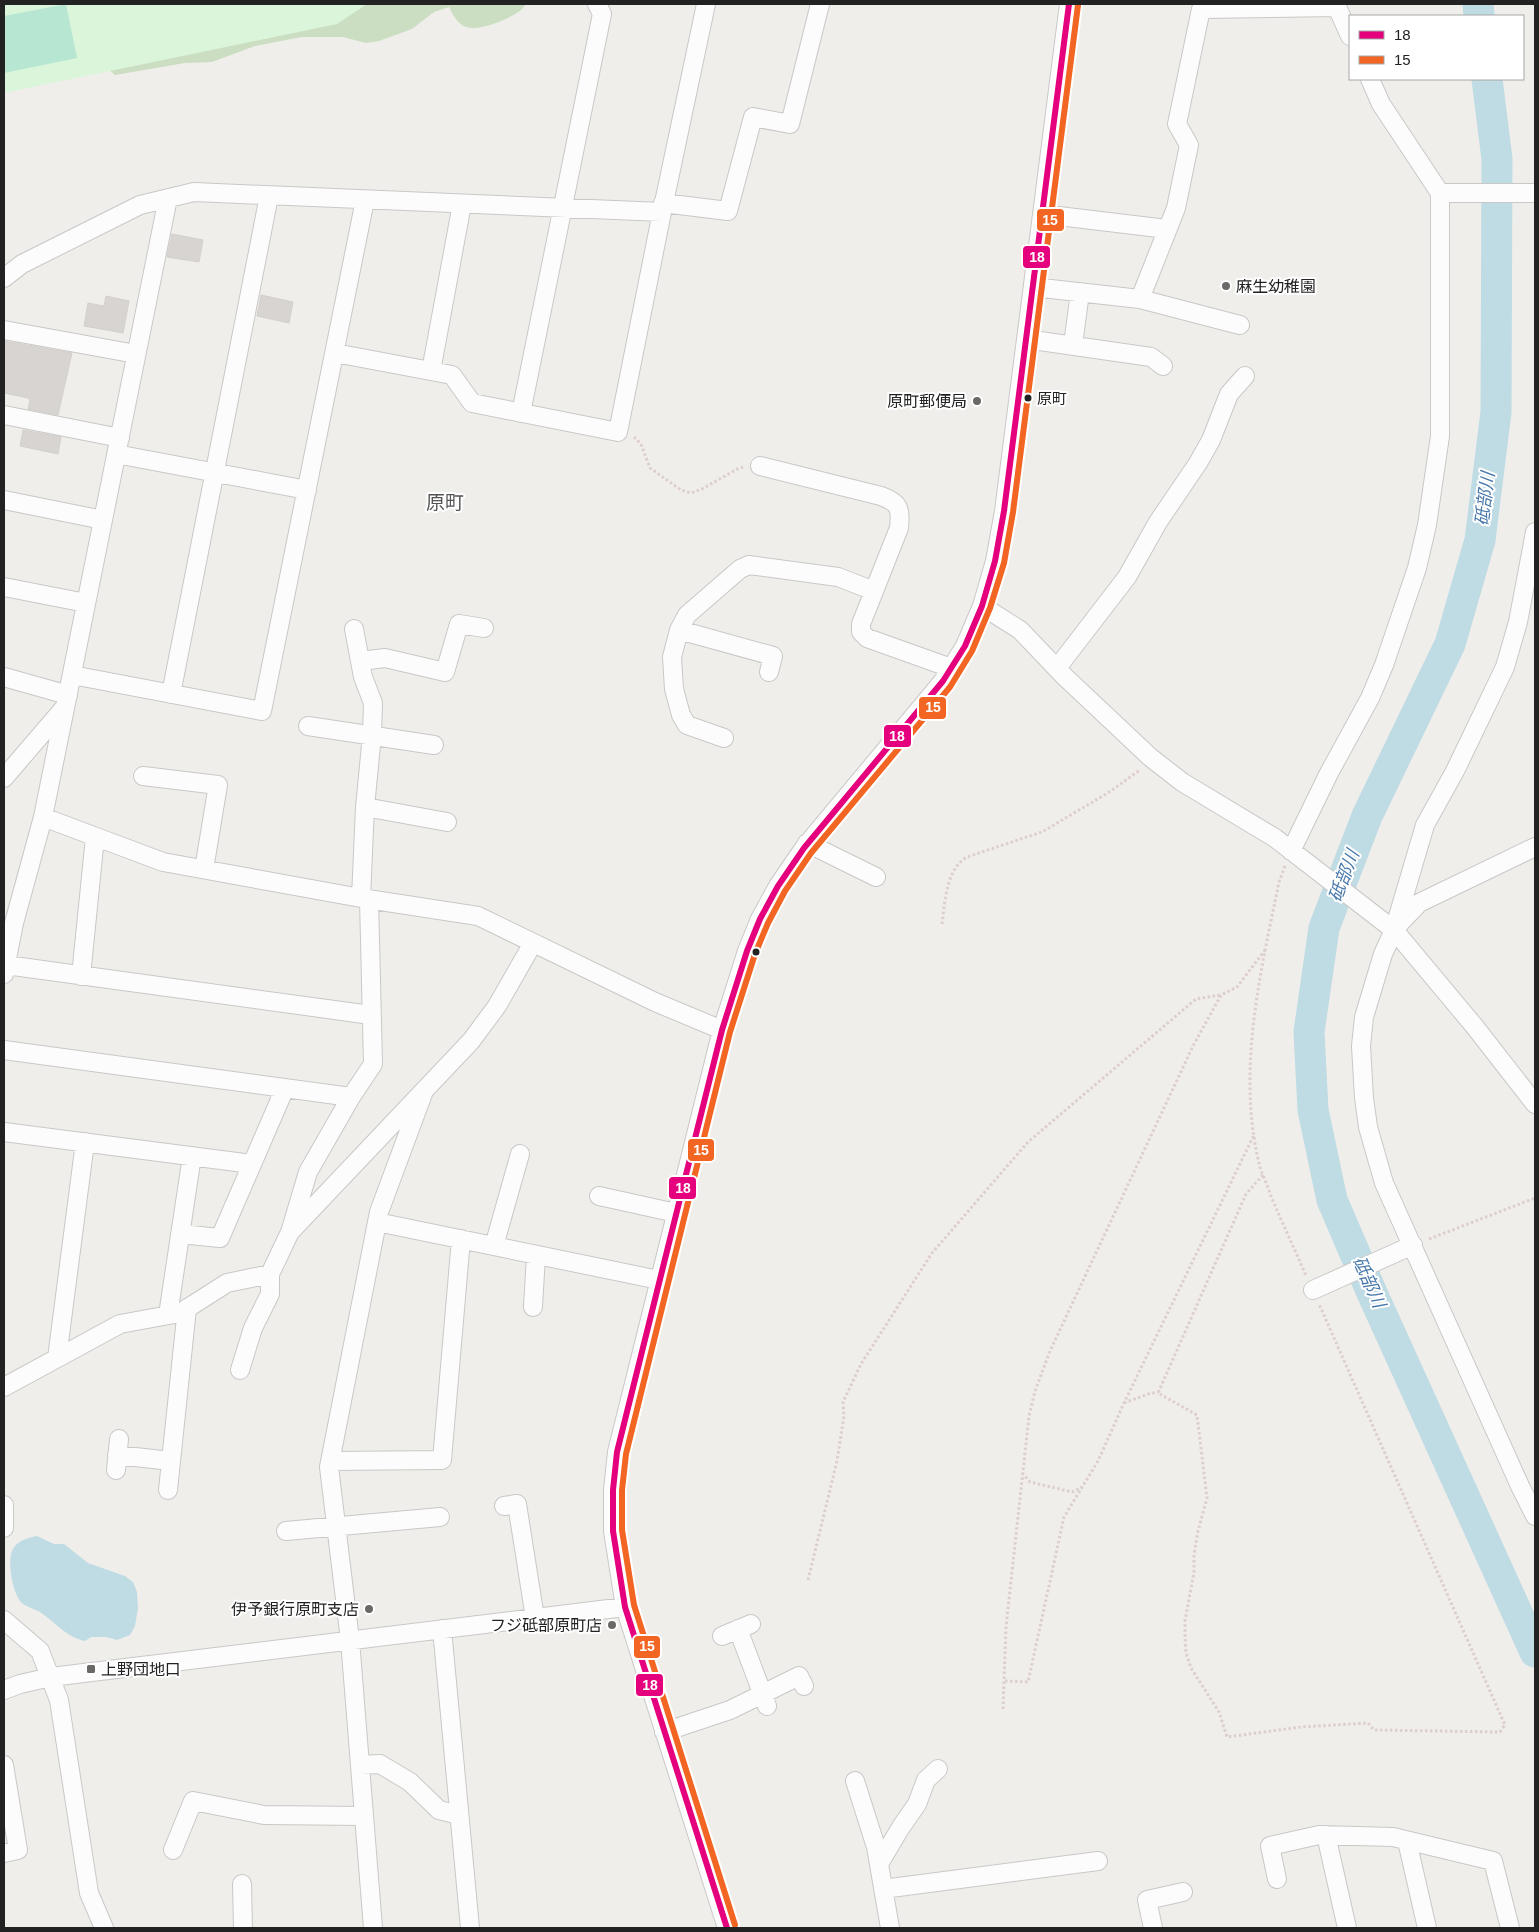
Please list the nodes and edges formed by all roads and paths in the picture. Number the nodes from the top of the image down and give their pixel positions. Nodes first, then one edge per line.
1 (597, 4) edge
2 (706, 4) edge
3 (820, 4) edge
4 (1069, 4) edge
5 (1338, 5) edge
6 (1349, 33) edge
7 (1370, 80) edge
8 (1444, 193) junction
9 (1535, 193) edge
10 (269, 196) junction
11 (168, 198) junction
12 (366, 200) junction
13 (462, 204) junction
14 (564, 208) junction
15 (662, 208) junction
16 (1042, 214) junction
17 (1167, 229) junction
18 (4, 278) edge
19 (1033, 286) junction
20 (1080, 292) junction
21 (1140, 299) junction
22 (1240, 325) dead end
23 (4, 330) edge
24 (1026, 339) junction
25 (1073, 345) junction
26 (335, 353) junction
27 (136, 354) junction
28 (1163, 366) dead end
29 (431, 371) junction
30 (1245, 376) dead end
31 (521, 413) junction
32 (4, 415) edge
33 (632, 436) dead end
34 (118, 446) junction
35 (760, 466) joint
36 (214, 473) junction
37 (307, 490) junction
38 (4, 500) edge
39 (103, 520) junction
40 (1535, 532) edge
41 (4, 587) edge
42 (874, 591) junction
43 (86, 603) junction
44 (982, 606) junction
45 (484, 628) dead end
46 (354, 629) dead end
47 (679, 630) junction
48 (360, 661) junction
49 (951, 668) junction
50 (1057, 668) junction
51 (769, 672) dead end
52 (72, 675) junction
53 (4, 677) edge
54 (171, 694) junction
55 (66, 701) junction
56 (308, 726) dead end
57 (372, 735) junction
58 (724, 738) dead end
59 (434, 745) dead end
60 (1170, 773) junction
61 (143, 776) dead end
62 (4, 778) edge
63 (365, 807) junction
64 (43, 817) junction
65 (446, 822) dead end
66 (95, 837) junction
67 (808, 844) junction
68 (1535, 846) edge
69 (1297, 855) junction
70 (204, 869) junction
71 (876, 877) dead end
72 (365, 899) junction
73 (942, 924) dead end
74 (1389, 926) junction
75 (533, 943) junction
76 (1266, 949) junction
77 (5, 970) edge
78 (81, 976) junction
79 (1221, 995) junction
80 (372, 1015) junction
81 (722, 1030) junction
82 (4, 1050) edge
83 (285, 1088) junction
84 (424, 1091) junction
85 (351, 1097) junction
86 (1535, 1104) edge
87 (4, 1132) edge
88 (1254, 1134) junction
89 (85, 1142) junction
90 (520, 1154) dead end
91 (192, 1156) junction
92 (252, 1164) junction
93 (1263, 1175) junction
94 (598, 1196) dead end
95 (1535, 1198) edge
96 (676, 1213) junction
97 (377, 1222) junction
98 (290, 1232) junction
99 (180, 1234) junction
100 (461, 1239) junction
101 (494, 1246) junction
102 (1410, 1247) junction
103 (536, 1255) junction
104 (270, 1274) junction
105 (659, 1280) junction
106 (1316, 1289) junction
107 (534, 1307) dead end
108 (187, 1308) junction
109 (168, 1315) junction
110 (57, 1358) junction
111 (240, 1370) dead end
112 (4, 1387) edge
113 (1158, 1393) junction
114 (1124, 1403) junction
115 (117, 1455) dead end
116 (171, 1461) junction
117 (330, 1461) junction
118 (1022, 1472) junction
119 (1083, 1487) junction
120 (168, 1490) dead end
121 (4, 1505) edge
122 (504, 1506) dead end
123 (1535, 1516) edge
124 (440, 1517) dead end
125 (336, 1526) junction
126 (4, 1528) edge
127 (286, 1531) dead end
128 (808, 1580) dead end
129 (625, 1607) junction
130 (535, 1618) junction
131 (4, 1620) edge
132 (442, 1629) junction
133 (737, 1630) dead end
134 (350, 1640) junction
135 (50, 1677) junction
136 (1005, 1681) junction
137 (804, 1686) dead end
138 (4, 1690) edge
139 (765, 1700) junction
140 (1003, 1709) dead end
141 (664, 1732) junction
142 (4, 1765) edge
143 (360, 1765) junction
144 (938, 1769) dead end
145 (855, 1781) dead end
146 (459, 1815) junction
147 (364, 1816) junction
148 (1326, 1835) junction
149 (1407, 1841) junction
150 (173, 1850) dead end
151 (4, 1853) edge
152 (1098, 1861) dead end
153 (879, 1864) junction
154 (1277, 1879) dead end
155 (242, 1884) dead end
156 (883, 1889) junction
157 (1183, 1892) dead end
158 (104, 1928) edge
159 (243, 1928) edge
160 (373, 1928) edge
161 (470, 1928) edge
162 (727, 1928) edge
163 (890, 1928) edge
164 (1153, 1928) edge
165 (1347, 1928) edge
166 (1427, 1928) edge
167 (1510, 1928) edge

1 - 14 street
2 - 15 street
3 - 15 street
4 - 16 street
5 - 6 street
5 - 17 street
7 - 8 street
8 - 9 street
8 - 69 street
10 - 11 street
10 - 12 street
10 - 36 street
11 - 18 street
11 - 27 street
12 - 13 street
12 - 26 street
13 - 14 street
13 - 29 street
14 - 15 street
14 - 31 street
15 - 31 street
16 - 17 street
16 - 19 street
17 - 21 street
19 - 20 street
19 - 24 street
20 - 21 street
20 - 25 street
21 - 22 street
23 - 27 street
24 - 25 street
24 - 44 street
25 - 28 street
26 - 29 street
26 - 37 street
27 - 34 street
29 - 31 street
30 - 50 street
32 - 34 street
33 - 35 path
34 - 36 street
34 - 39 street
35 - 42 street
36 - 37 street
36 - 54 street
37 - 54 street
38 - 39 street
39 - 43 street
40 - 74 street
41 - 43 street
42 - 47 street
42 - 49 street
43 - 52 street
44 - 49 street
44 - 50 street
45 - 48 street
46 - 48 street
47 - 51 street
47 - 58 street
48 - 57 street
49 - 67 street
50 - 60 street
52 - 54 street
52 - 55 street
53 - 55 street
55 - 62 street
55 - 64 street
56 - 57 street
57 - 59 street
57 - 63 street
60 - 69 street
60 - 73 path
61 - 70 street
63 - 65 street
63 - 72 street
64 - 66 street
64 - 77 street
66 - 70 street
66 - 78 street
67 - 71 street
67 - 81 street
68 - 74 street
69 - 74 street
69 - 76 path
70 - 72 street
72 - 75 street
72 - 80 street
74 - 86 street
74 - 102 street
75 - 81 street
75 - 84 street
76 - 79 path
76 - 88 path
77 - 78 street
78 - 80 street
79 - 118 path
79 - 128 path
80 - 85 street
81 - 96 street
82 - 83 street
83 - 85 street
83 - 92 street
84 - 97 street
84 - 98 street
85 - 98 street
87 - 89 street
88 - 93 path
88 - 114 path
89 - 91 street
89 - 110 street
90 - 101 street
91 - 92 street
91 - 99 street
92 - 99 street
93 - 106 path
93 - 113 path
94 - 96 street
95 - 102 path
96 - 105 street
97 - 100 street
97 - 117 street
98 - 104 street
99 - 109 street
100 - 101 street
100 - 117 street
101 - 103 street
102 - 106 street
102 - 123 street
103 - 105 street
103 - 107 street
104 - 108 street
104 - 111 street
105 - 129 street
106 - 113 path
108 - 109 street
108 - 116 street
109 - 110 street
110 - 112 street
113 - 114 path
114 - 119 path
115 - 116 street
116 - 120 street
117 - 125 street
118 - 119 path
118 - 136 path
119 - 136 path
121 - 126 street
122 - 130 street
124 - 125 street
125 - 127 street
125 - 134 street
129 - 130 street
129 - 141 street
130 - 132 street
131 - 135 street
132 - 134 street
132 - 146 street
133 - 139 street
134 - 135 street
134 - 143 street
135 - 138 street
135 - 158 street
136 - 140 path
137 - 139 street
139 - 141 street
141 - 162 street
142 - 151 street
143 - 146 street
143 - 147 street
144 - 153 street
145 - 153 street
146 - 161 street
147 - 150 street
147 - 160 street
148 - 149 street
148 - 154 street
148 - 165 street
149 - 166 street
149 - 167 street
152 - 156 street
153 - 156 street
155 - 159 street
156 - 163 street
157 - 164 street

